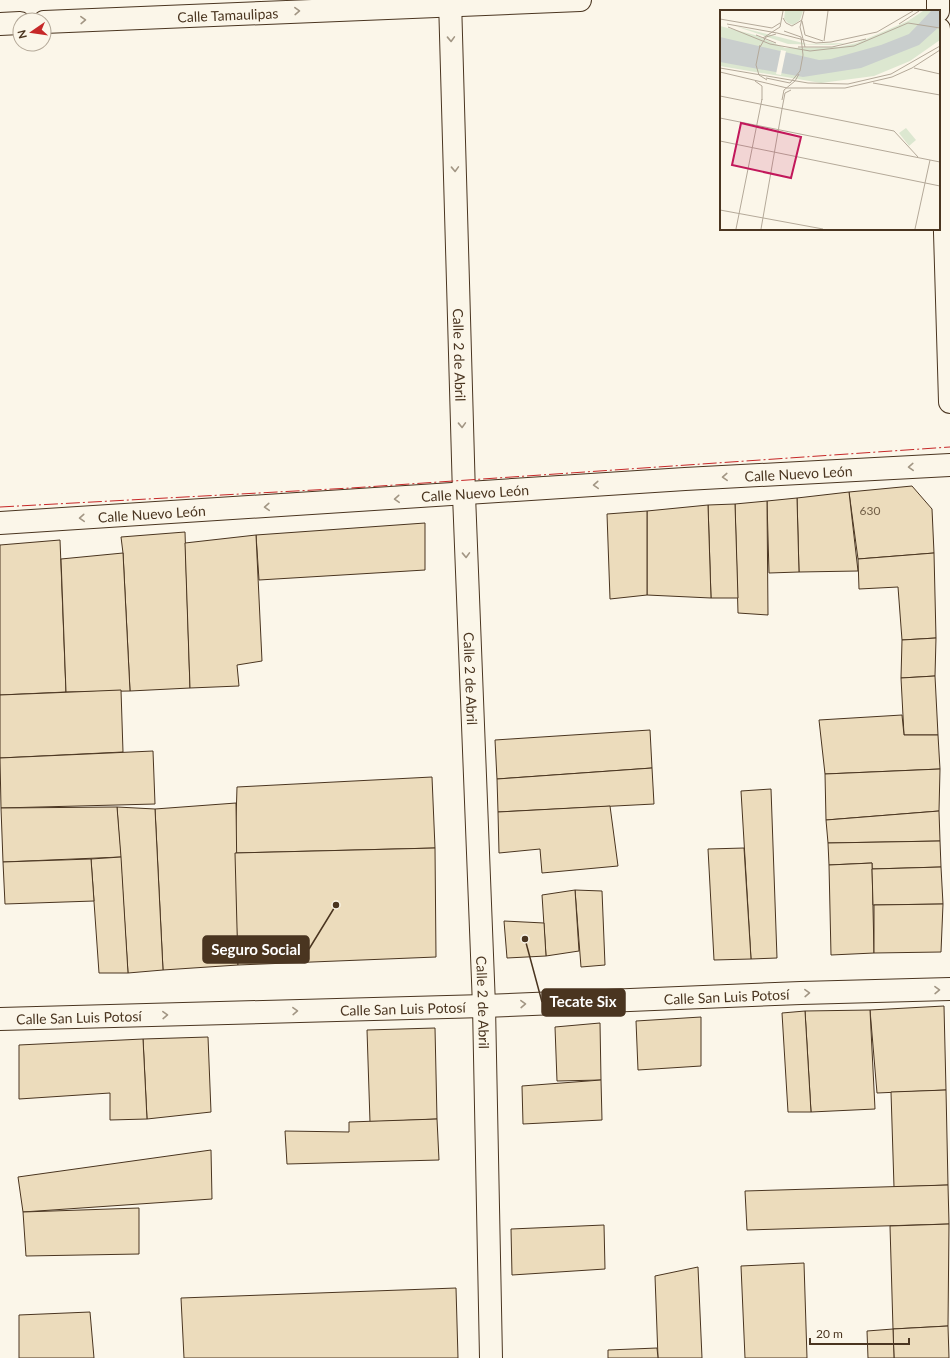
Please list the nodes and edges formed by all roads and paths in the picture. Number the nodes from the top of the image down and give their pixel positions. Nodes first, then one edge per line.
1 (580, 0) edge
2 (450, 2) edge
3 (52, 22) edge
4 (12, 23) edge
5 (0, 24) edge
6 (940, 63) edge
7 (950, 402) edge
8 (950, 465) edge
9 (464, 495) junction
10 (0, 523) edge
11 (950, 989) edge
12 (484, 1006) junction
13 (0, 1019) edge
14 (491, 1358) edge

1 - 2 street, Calle Tamaulipas
3 -> 2 street, Calle Tamaulipas
2 -> 9 street, Calle 2 de Abril
4 - 5 street
6 - 7 street
8 -> 9 street, Calle Nuevo León
9 -> 10 street, Calle Nuevo León
9 -> 12 street, Calle 2 de Abril
12 -> 11 street, Calle San Luis Potosí
13 -> 12 street, Calle San Luis Potosí
12 - 14 street, Calle 2 de Abril

